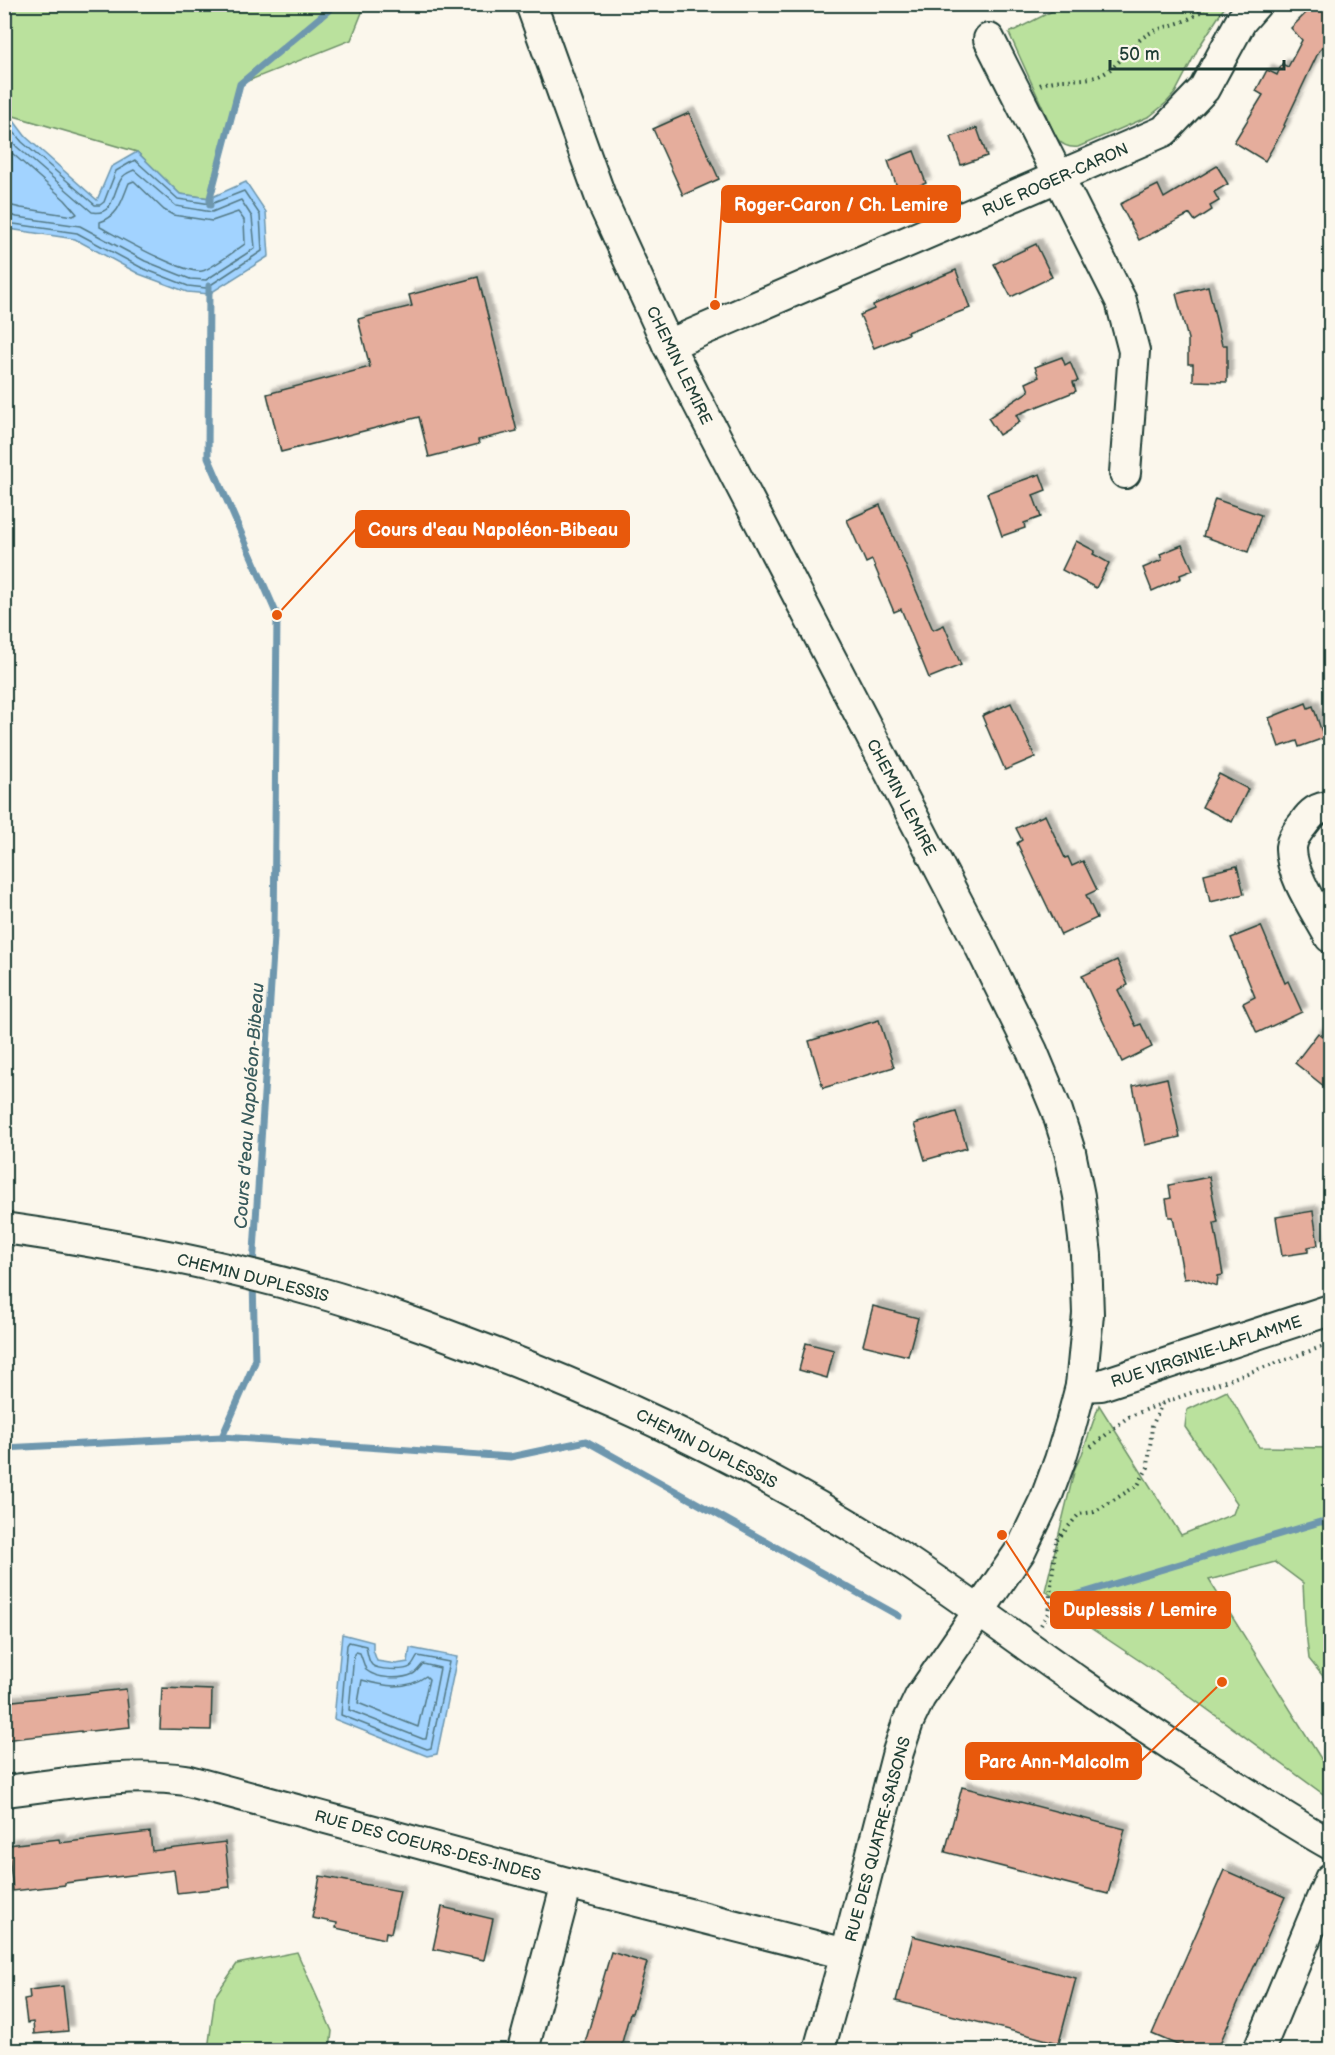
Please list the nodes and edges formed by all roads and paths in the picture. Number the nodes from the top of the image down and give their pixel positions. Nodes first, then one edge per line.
1 (531, 4) edge
2 (1207, 4) edge
3 (1256, 4) edge
4 (989, 39) dead end
5 (1017, 94) junction
6 (1058, 178) junction
7 (668, 345) junction
8 (1125, 473) dead end
9 (1330, 807) edge
10 (1330, 937) edge
11 (4, 1228) edge
12 (1330, 1310) edge
13 (1330, 1344) edge
14 (1082, 1386) junction
15 (1170, 1400) junction
16 (1087, 1450) dead end
17 (1059, 1530) dead end
18 (1056, 1541) junction
19 (980, 1610) junction
20 (1030, 1647) junction
21 (4, 1791) edge
22 (1330, 1844) edge
23 (1330, 1879) edge
24 (567, 1883) junction
25 (846, 1954) junction
26 (523, 2050) edge
27 (819, 2050) edge
28 (1259, 2050) edge

1 - 7 street, CHEMIN LEMIRE
2 - 5 path
3 - 6 street, RUE ROGER-CARON
4 - 5 street
5 - 6 street
6 - 7 street, RUE ROGER-CARON
6 - 8 street
7 - 14 street, CHEMIN LEMIRE
9 - 10 street
11 - 19 street, CHEMIN DUPLESSIS
12 - 14 street, RUE VIRGINIE-LAFLAMME
13 - 15 path
14 - 19 street, CHEMIN LEMIRE
15 - 16 path
15 - 18 path
17 - 18 path
18 - 20 path
19 - 20 street, CHEMIN DUPLESSIS
19 - 25 street, RUE DES QUATRE-SAISONS
20 - 22 street, CHEMIN DUPLESSIS
21 - 24 street, RUE DES COEURS-DES-INDES
23 - 28 street
24 - 25 street, RUE DES COEURS-DES-INDES
24 - 26 street
25 - 27 street, RUE DES QUATRE-SAISONS

